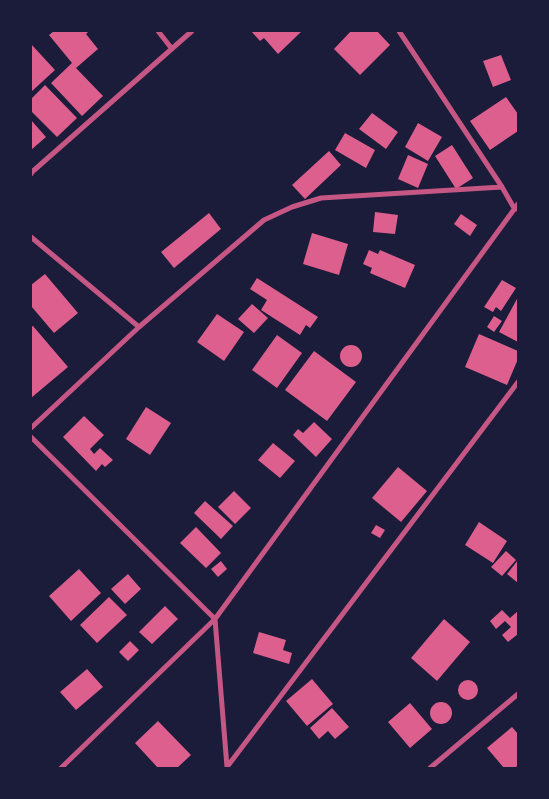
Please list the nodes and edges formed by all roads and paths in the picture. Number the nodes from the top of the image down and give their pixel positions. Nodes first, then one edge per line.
1 (158, 31) edge
2 (192, 31) edge
3 (399, 31) edge
4 (172, 49) junction
5 (31, 174) edge
6 (502, 187) junction
7 (517, 207) edge
8 (31, 237) edge
9 (139, 327) junction
10 (518, 382) edge
11 (31, 428) edge
12 (31, 437) edge
13 (215, 619) junction
14 (518, 694) edge
15 (227, 767) edge
16 (61, 768) edge
17 (430, 768) edge

1 - 4 street
2 - 4 street
3 - 6 street
4 - 5 street
6 - 7 street
6 - 9 street
7 - 13 street
8 - 9 street
9 - 11 street
10 - 15 street
12 - 13 street
13 - 15 street
13 - 16 street
14 - 17 street

